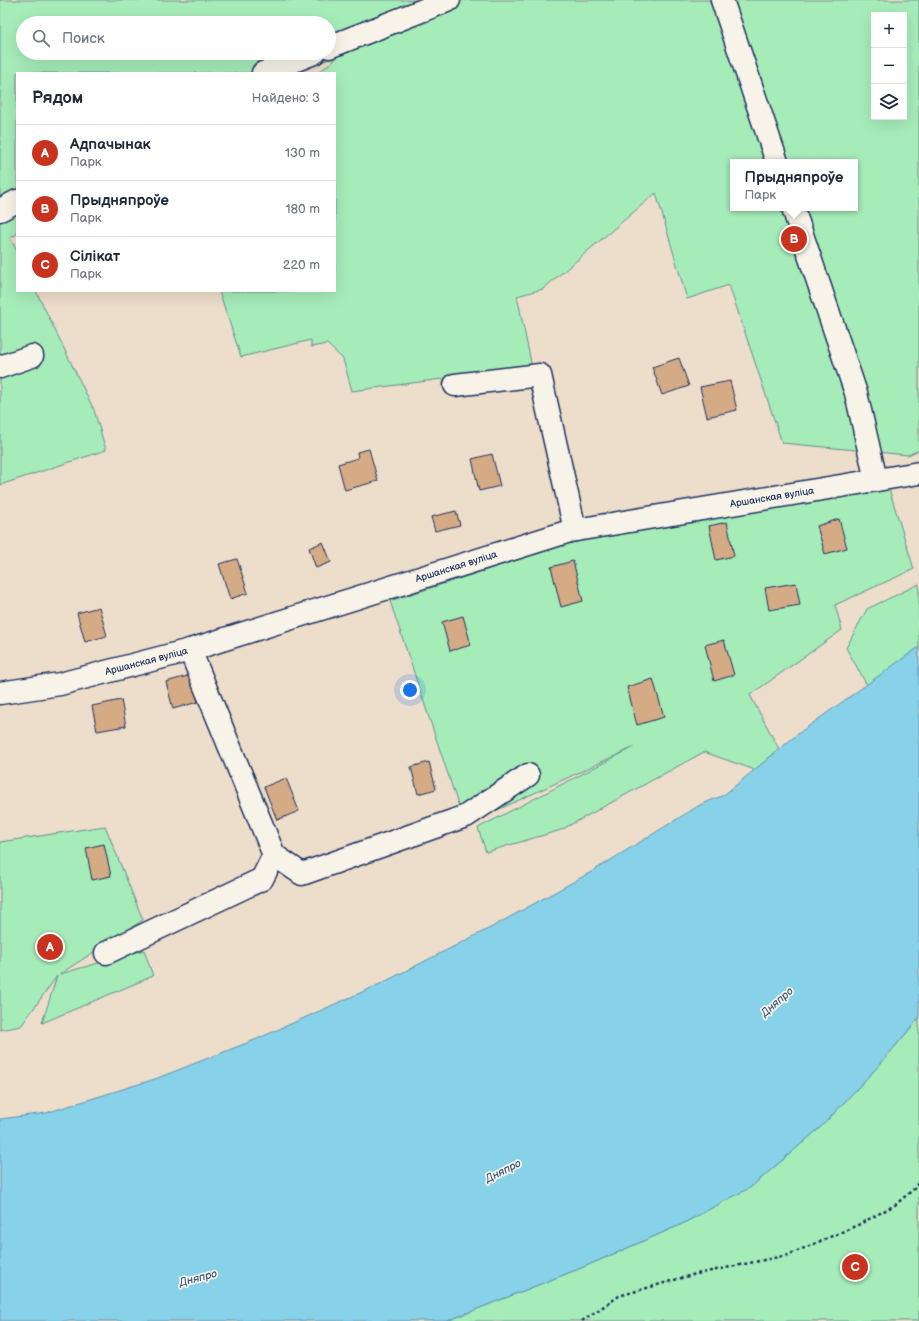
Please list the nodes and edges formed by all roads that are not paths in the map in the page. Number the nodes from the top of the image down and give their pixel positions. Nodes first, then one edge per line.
1 (449, 0) edge
2 (722, 0) edge
3 (336, 44) edge
4 (296, 60) edge
5 (266, 72) edge
6 (776, 159) edge
7 (16, 202) edge
8 (0, 210) edge
9 (794, 211) edge
10 (32, 356) dead end
11 (0, 367) edge
12 (454, 385) dead end
13 (919, 473) edge
14 (876, 480) junction
15 (575, 530) junction
16 (190, 650) junction
17 (0, 693) edge
18 (528, 775) dead end
19 (274, 854) junction
20 (106, 953) dead end

1 - 3 street
2 - 6 street
4 - 5 street
7 - 8 street
9 - 14 street
10 - 11 street
12 - 15 street
13 - 14 street, Аршанская вуліца
14 - 15 street, Аршанская вуліца
15 - 16 street, Аршанская вуліца
16 - 17 street, Аршанская вуліца
16 - 19 street
18 - 19 street
19 - 20 street

